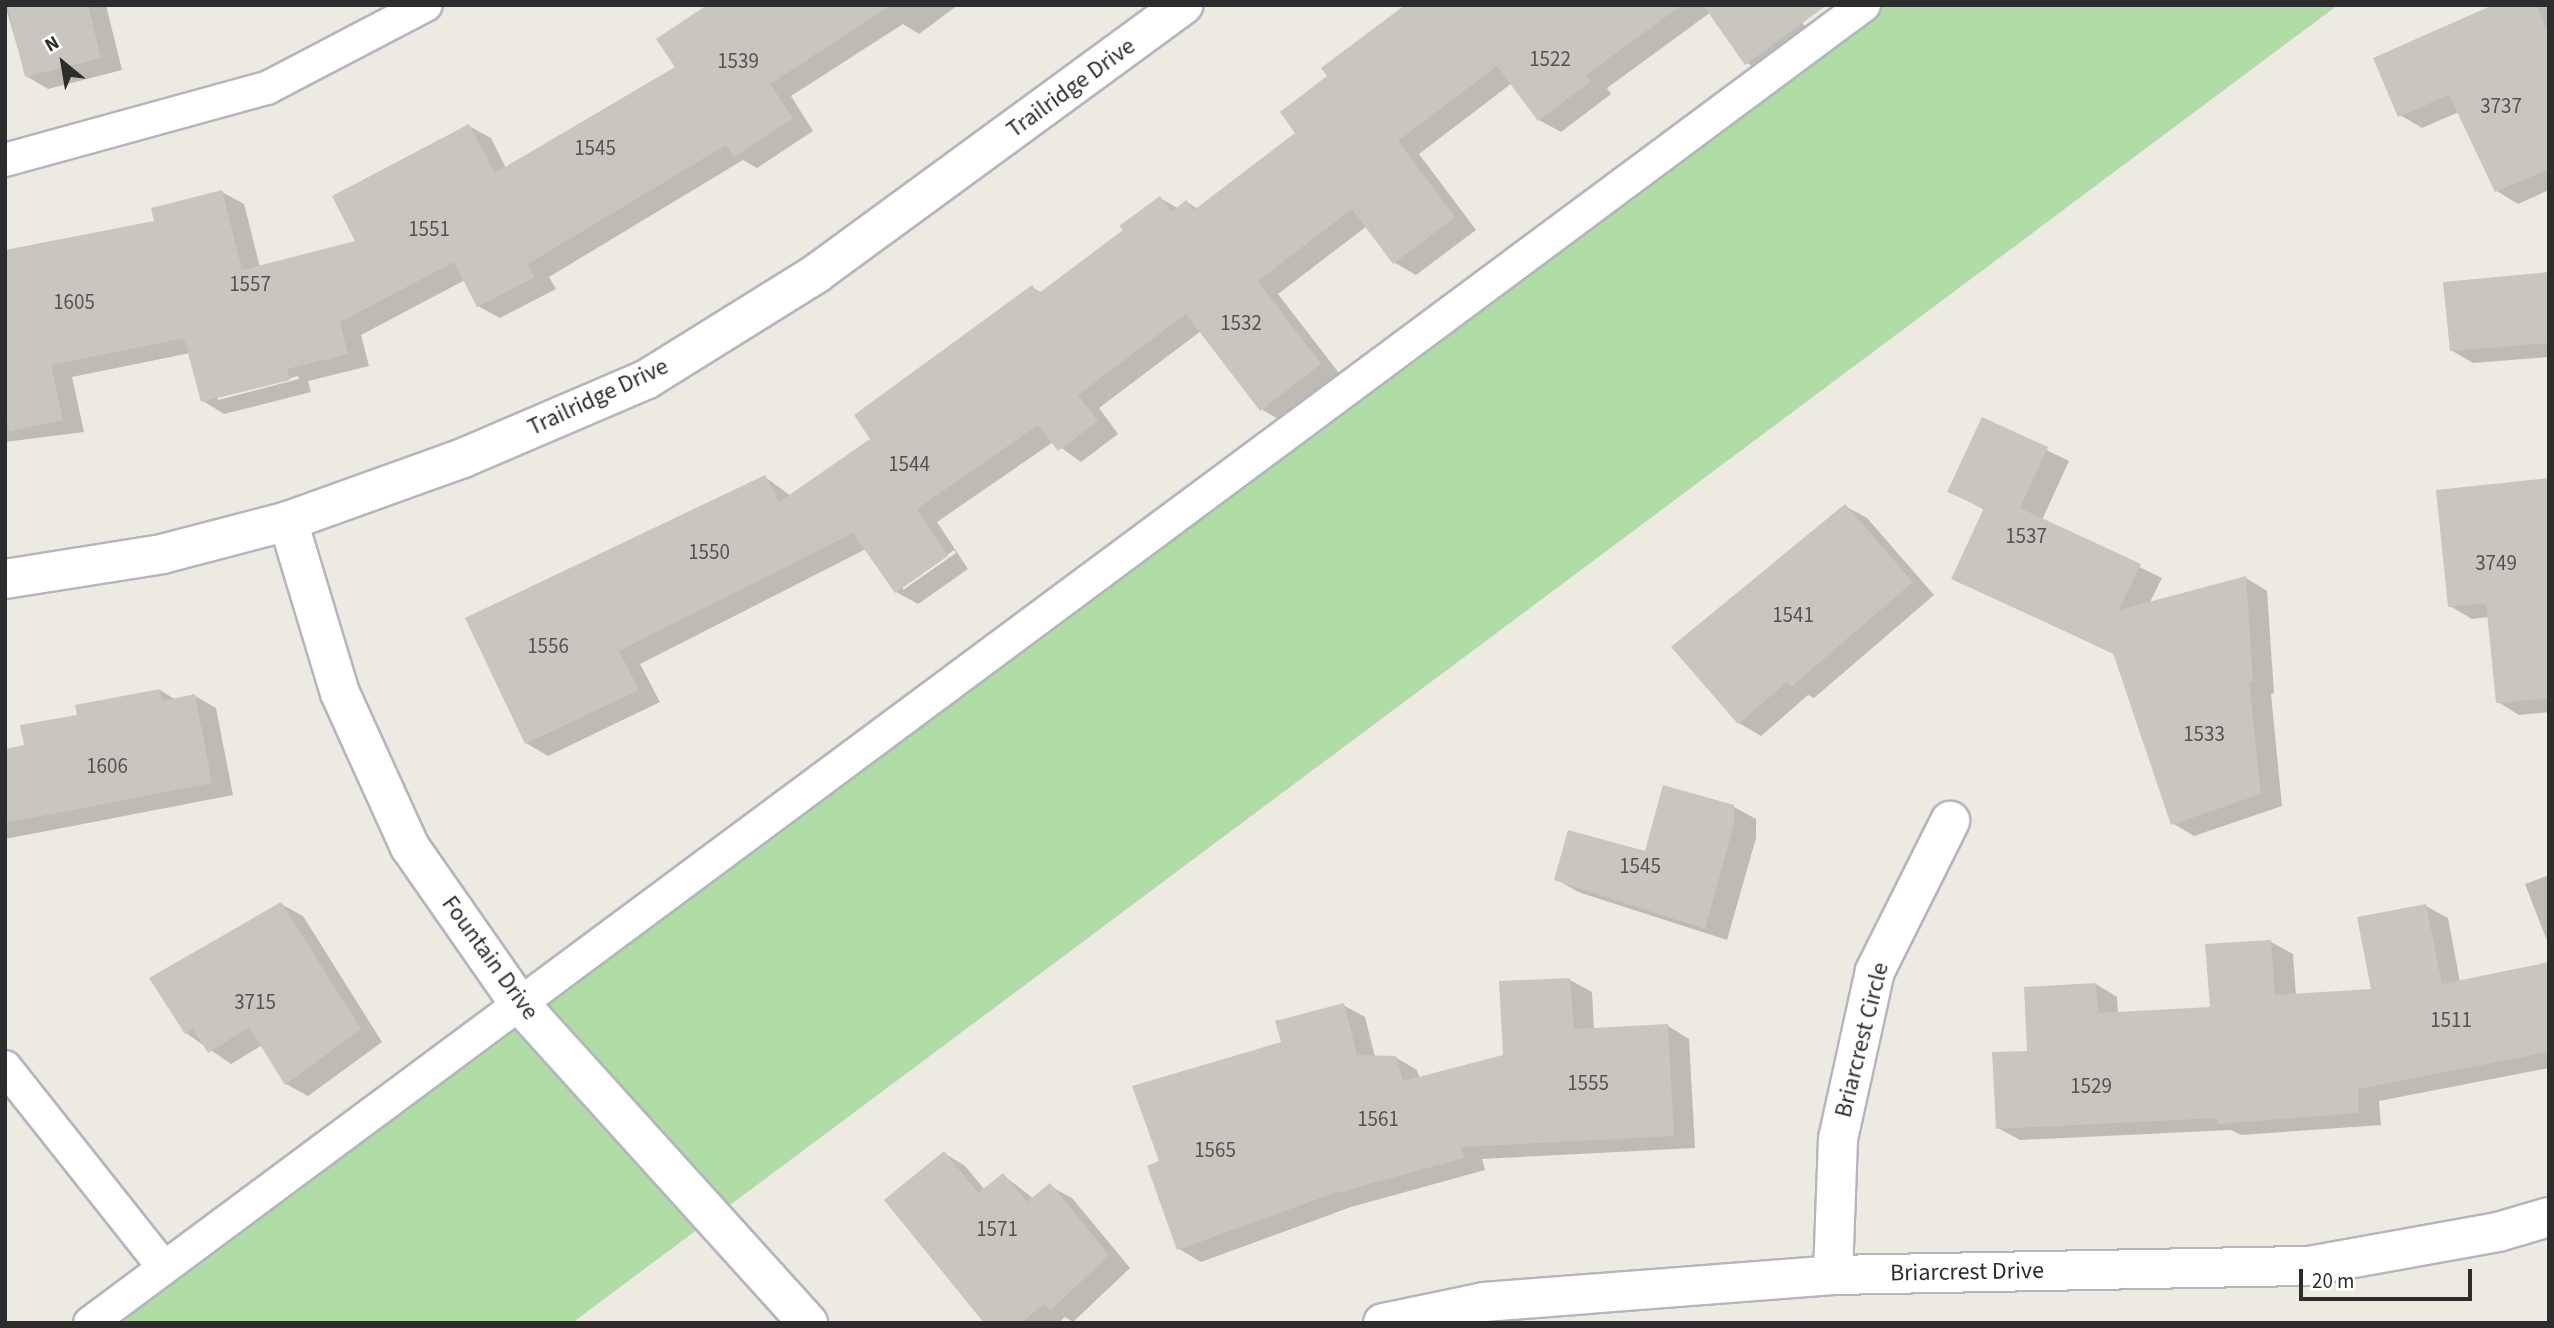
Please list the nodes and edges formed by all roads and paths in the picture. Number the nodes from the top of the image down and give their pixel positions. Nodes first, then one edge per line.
1 (426, 5) edge
2 (1184, 5) edge
3 (1864, 5) edge
4 (5, 160) edge
5 (288, 521) junction
6 (5, 579) edge
7 (1950, 821) dead end
8 (518, 1002) junction
9 (5, 1067) edge
10 (2549, 1217) edge
11 (163, 1266) junction
12 (1833, 1275) junction
13 (90, 1323) edge
14 (808, 1323) edge
15 (1383, 1323) edge

1 - 4 lane
2 - 5 street, Trailridge Drive
3 - 8 lane
5 - 6 street, Trailridge Drive
5 - 8 street, Fountain Drive
7 - 12 street, Briarcrest Circle
8 - 11 lane
8 - 14 street, Fountain Drive
9 - 11 lane
10 - 12 street, Briarcrest Drive
11 - 13 lane
12 - 15 street, Briarcrest Drive

